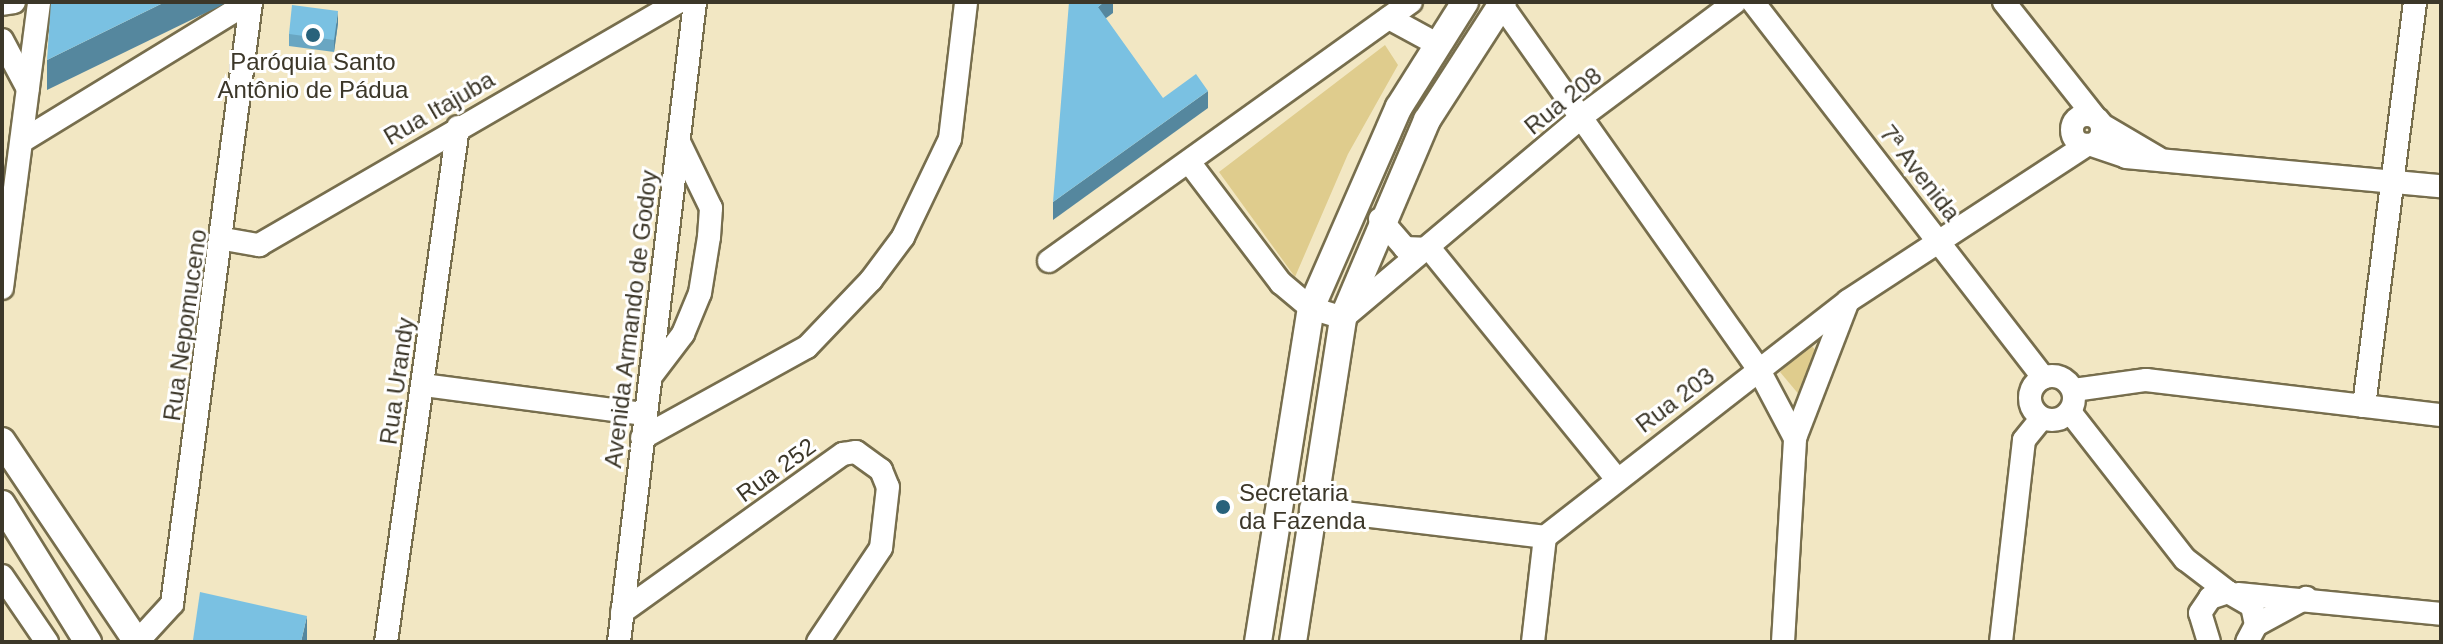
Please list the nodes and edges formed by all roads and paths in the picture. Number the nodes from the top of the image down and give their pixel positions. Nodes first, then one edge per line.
1 (14, 2) edge
2 (39, 2) edge
3 (250, 2) edge
4 (678, 2) edge
5 (695, 2) edge
6 (966, 2) edge
7 (1411, 2) edge
8 (1465, 2) edge
9 (1735, 2) edge
10 (1753, 2) edge
11 (2004, 2) edge
12 (2415, 2) edge
13 (1502, 3) edge
14 (2, 4) edge
15 (1389, 18) junction
16 (2, 40) edge
17 (1435, 43) junction
18 (28, 89) junction
19 (73, 104) junction
20 (1585, 114) junction
21 (458, 127) junction
22 (2087, 130) junction
23 (22, 141) junction
24 (679, 142) junction
25 (1189, 162) junction
26 (2396, 180) junction
27 (2441, 186) edge
28 (1380, 219) junction
29 (1937, 237) junction
30 (224, 239) junction
31 (1430, 249) junction
32 (1049, 261) dead end
33 (2, 288) edge
34 (1848, 301) junction
35 (1311, 308) junction
36 (1343, 318) junction
37 (1759, 370) junction
38 (650, 376) junction
39 (2044, 378) junction
40 (424, 385) junction
41 (2072, 401) junction
42 (2364, 406) junction
43 (645, 414) junction
44 (2441, 415) edge
45 (2042, 418) junction
46 (642, 438) junction
47 (1795, 438) junction
48 (2, 441) edge
49 (1615, 477) junction
50 (2, 504) edge
51 (1311, 509) junction
52 (1545, 537) junction
53 (2185, 559) junction
54 (2, 576) edge
55 (2233, 593) junction
56 (2307, 598) junction
57 (2204, 605) junction
58 (622, 612) junction
59 (2441, 614) edge
60 (2253, 636) edge
61 (2203, 639) edge
62 (47, 642) edge
63 (88, 642) edge
64 (137, 642) edge
65 (386, 642) edge
66 (619, 642) edge
67 (818, 642) edge
68 (1258, 642) edge
69 (1293, 642) edge
70 (1533, 642) edge
71 (1783, 642) edge
72 (2001, 642) edge

1 - 14 street
2 - 18 street
3 - 19 street
3 - 30 street, Rua Nepomuceno
4 - 21 street, Rua Itajuba
5 - 24 street, Avenida Armando de Godoy
6 - 46 street
7 - 15 street
8 - 17 main road
9 - 20 street, Rua 208
10 - 29 street, 7ª Avenida
11 - 22 street
12 - 26 street
13 - 20 street
13 - 28 main road
15 - 17 street
15 - 25 street
16 - 18 street
17 - 35 main road
18 - 19 street
18 - 23 street
19 - 23 street
20 - 31 street, Rua 208
20 - 37 street
21 - 30 street, Rua Itajuba
21 - 40 street, Rua Urandy
22 - 26 street
22 - 29 street, Rua 203
23 - 33 street
24 - 38 street, Avenida Armando de Godoy
24 - 38 street
25 - 32 street
25 - 35 street
26 - 27 street
26 - 42 street
28 - 31 street
28 - 36 main road
29 - 34 street, Rua 203
29 - 39 street, 7ª Avenida
30 - 64 street, Rua Nepomuceno
31 - 36 street, Rua 208
31 - 49 street
34 - 37 street, Rua 203
34 - 47 street
35 - 36 street
35 - 68 main road
36 - 51 main road
37 - 47 street
37 - 49 street, Rua 203
38 - 43 street, Avenida Armando de Godoy
39 - 41 street
39 - 45 street
40 - 43 street
40 - 65 street, Rua Urandy
41 - 42 street
41 - 45 street
41 - 53 street
42 - 44 street
43 - 46 street, Avenida Armando de Godoy
45 - 72 street
46 - 58 street, Avenida Armando de Godoy
47 - 71 street
48 - 64 main road
49 - 52 street, Rua 203
50 - 63 main road
51 - 52 street
51 - 69 main road
52 - 70 street
53 - 55 street
53 - 57 street
54 - 62 street
55 - 56 street
55 - 57 street
55 - 60 street
56 - 59 street
56 - 60 street
57 - 61 street
58 - 66 street, Avenida Armando de Godoy
58 - 67 street, Rua 252

